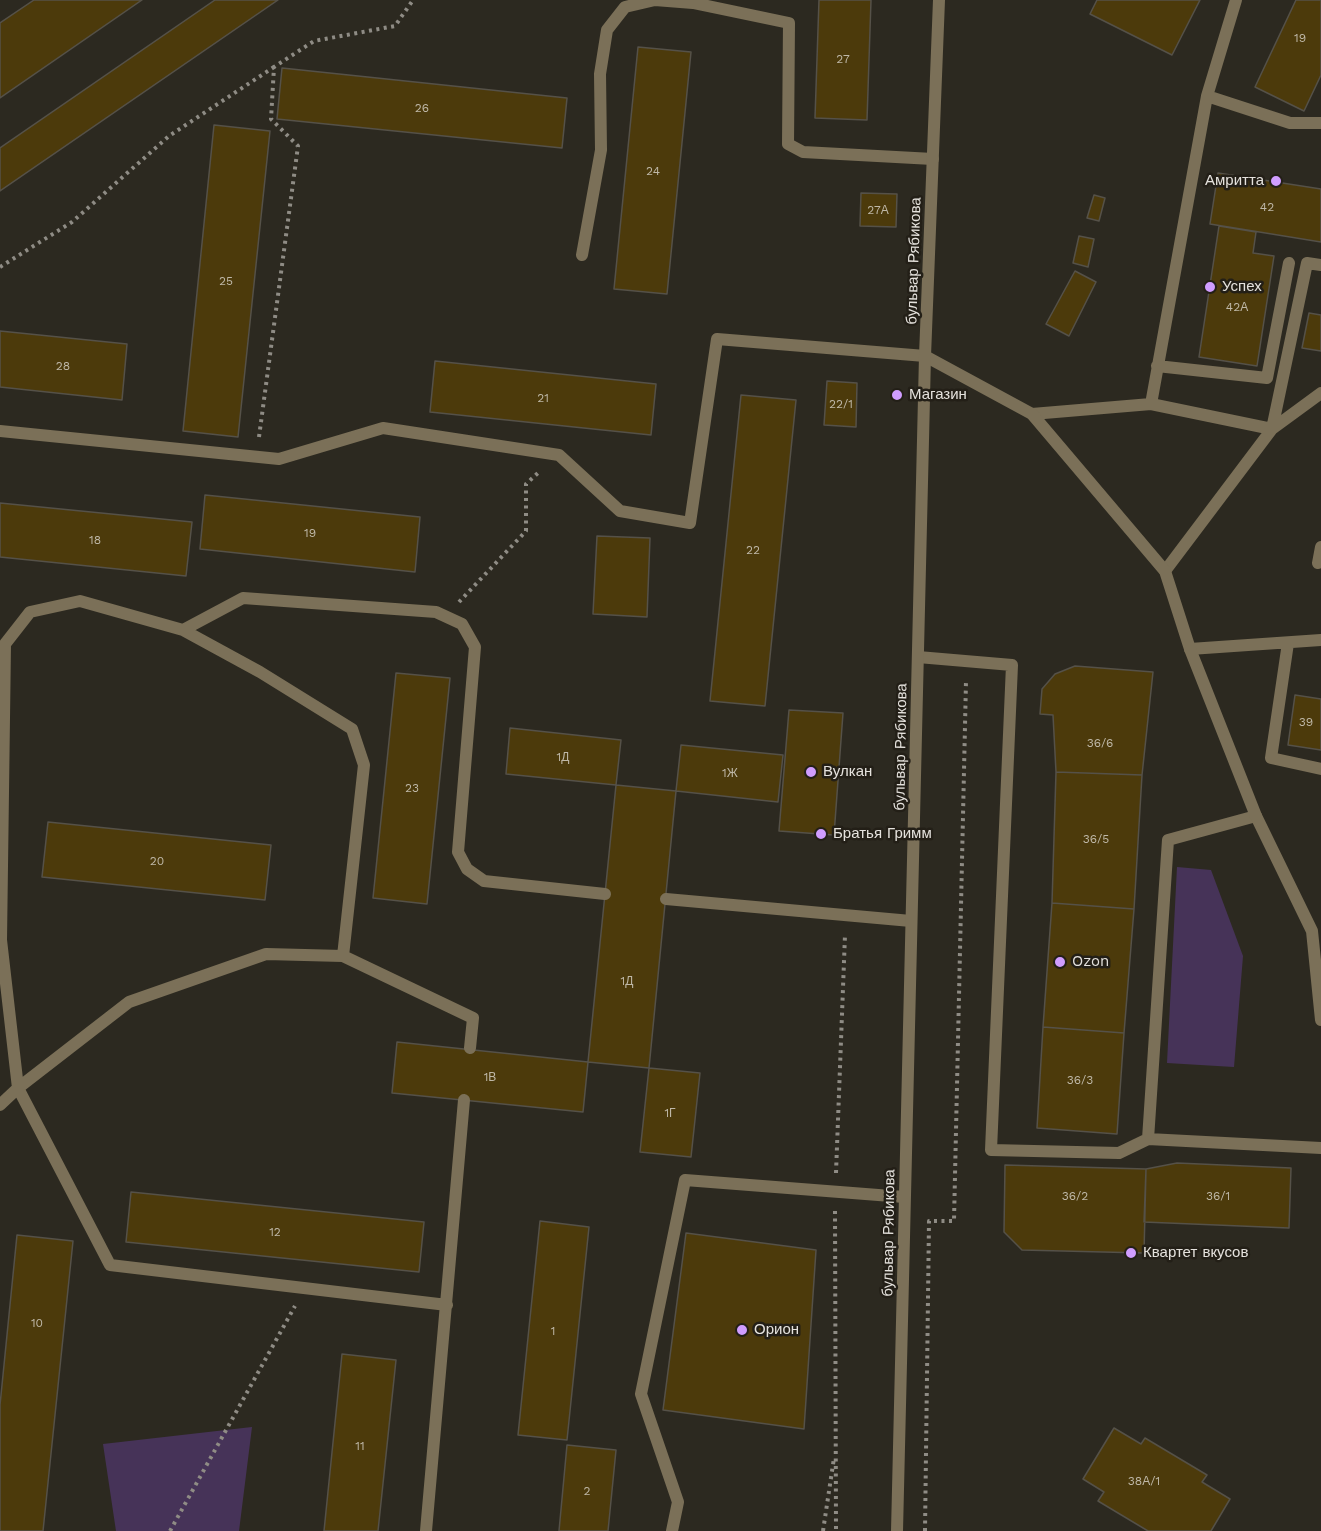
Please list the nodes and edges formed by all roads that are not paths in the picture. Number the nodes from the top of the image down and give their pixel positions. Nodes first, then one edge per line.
1 (939, 0) edge
2 (1236, 0) edge
3 (1207, 96) junction
4 (1321, 123) edge
5 (933, 159) junction
6 (582, 255) dead end
7 (1289, 264) dead end
8 (1321, 265) edge
9 (925, 356) junction
10 (1157, 366) junction
11 (1321, 393) edge
12 (1151, 404) junction
13 (1032, 414) junction
14 (1272, 429) junction
15 (0, 430) edge
16 (1321, 547) edge
17 (1318, 563) dead end
18 (1165, 571) junction
19 (183, 630) junction
20 (1321, 640) edge
21 (1288, 643) junction
22 (1190, 649) junction
23 (918, 657) junction
24 (1321, 769) edge
25 (1256, 816) junction
26 (605, 894) dead end
27 (666, 899) dead end
28 (911, 921) junction
29 (1316, 929) edge
30 (343, 956) junction
31 (1321, 1020) edge
32 (470, 1048) dead end
33 (18, 1088) junction
34 (465, 1100) dead end
35 (0, 1105) edge
36 (1148, 1139) junction
37 (1321, 1148) edge
38 (904, 1197) junction
39 (447, 1305) junction
40 (426, 1531) edge
41 (672, 1531) edge
42 (897, 1531) edge

1 - 5 street, бульвар Рябикова
2 - 3 street
3 - 4 street
3 - 10 street
5 - 6 street
5 - 9 street, бульвар Рябикова
7 - 10 street
8 - 14 street
9 - 13 street
9 - 15 street
9 - 23 street, бульвар Рябикова
10 - 12 street
11 - 14 street
12 - 13 street
12 - 14 street
13 - 18 street
14 - 18 street
16 - 17 street
18 - 22 street
19 - 26 street
19 - 30 street
19 - 33 street
20 - 21 street
21 - 22 street
21 - 24 street
22 - 25 street
23 - 28 street, бульвар Рябикова
23 - 36 street
25 - 29 street
25 - 36 street
27 - 28 street
28 - 38 street, бульвар Рябикова
29 - 31 street
30 - 32 street
30 - 33 street
33 - 35 street
33 - 39 street
34 - 39 street
36 - 37 street
38 - 41 street
38 - 42 street, бульвар Рябикова
39 - 40 street

